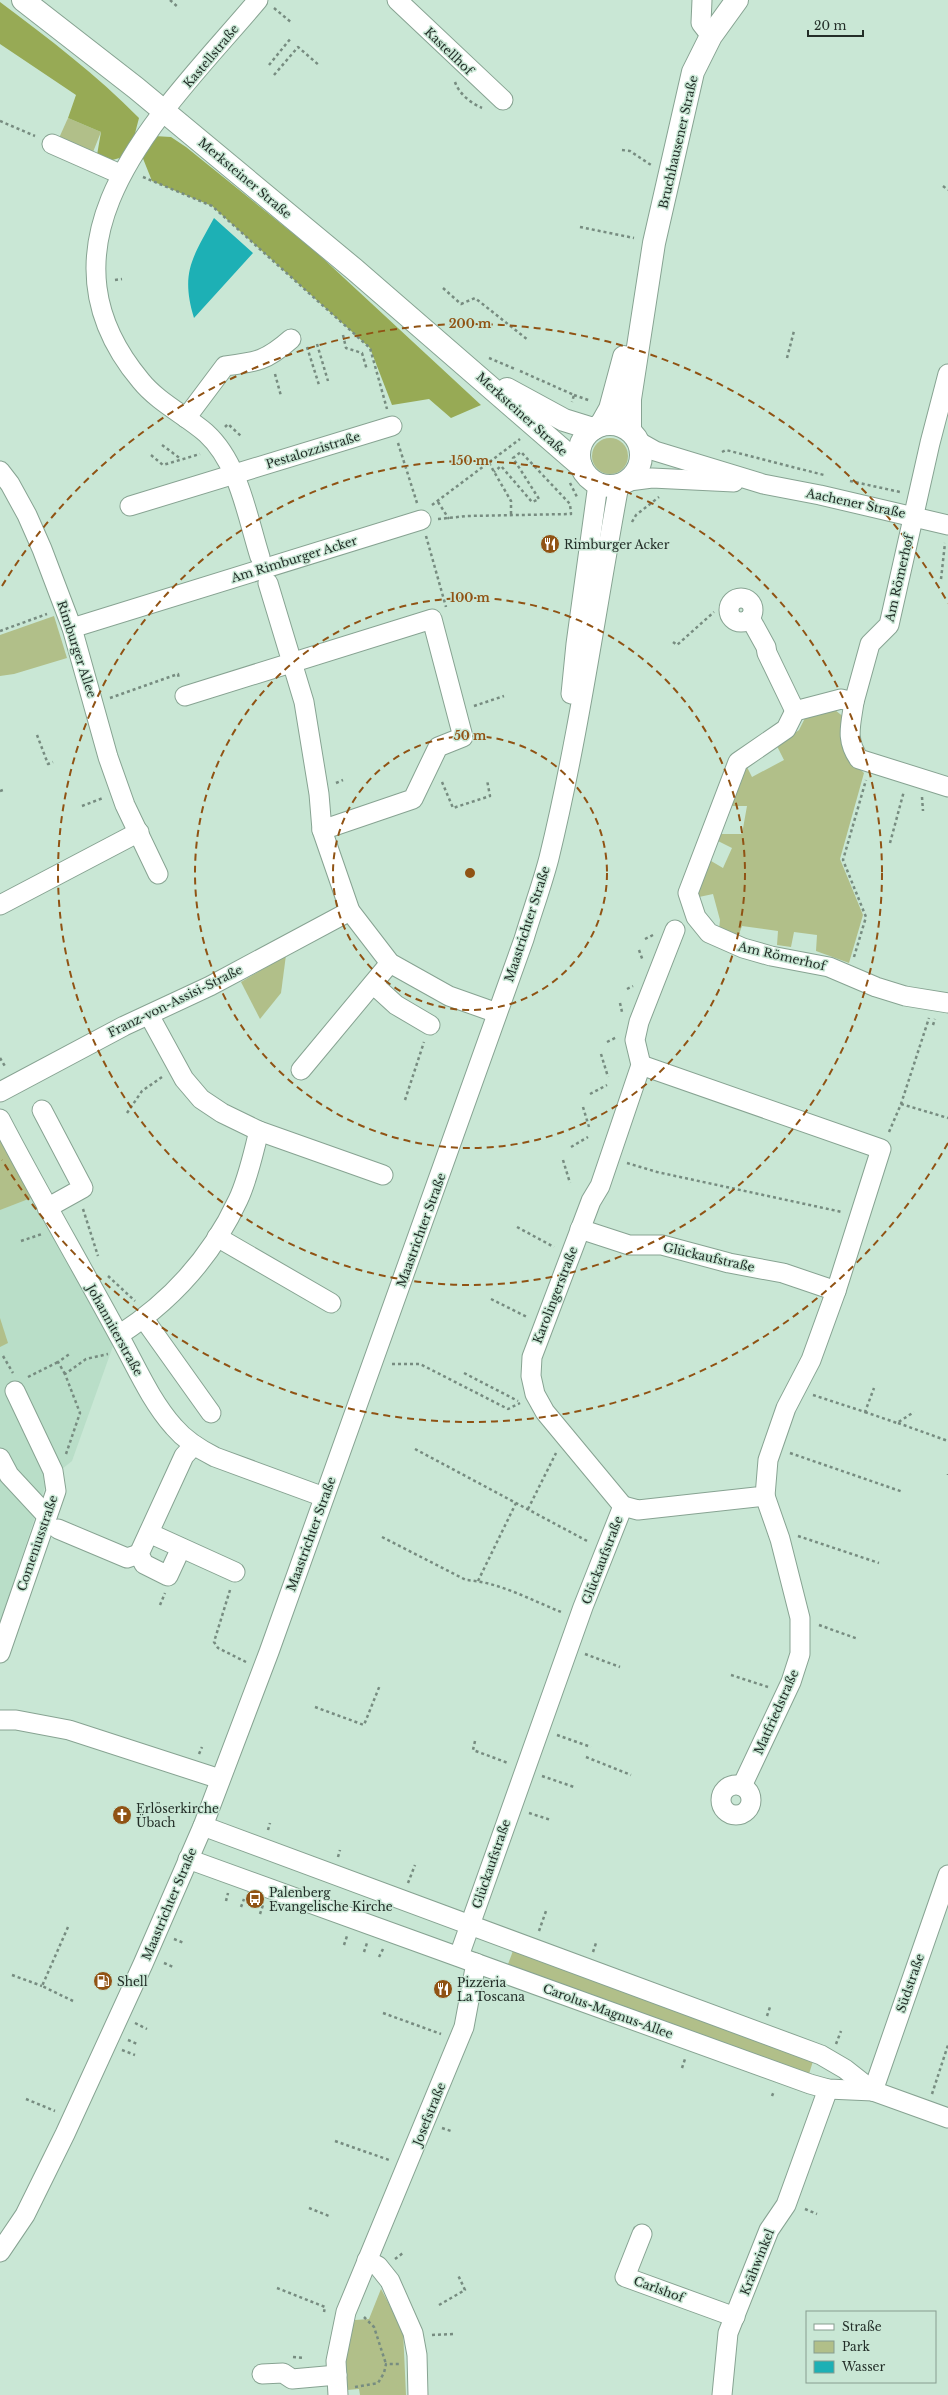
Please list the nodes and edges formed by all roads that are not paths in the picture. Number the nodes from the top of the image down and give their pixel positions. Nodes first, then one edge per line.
1 (23, 0) edge
2 (397, 0) edge
3 (702, 0) edge
4 (737, 0) edge
5 (264, 2) edge
6 (711, 36) junction
7 (495, 105) road end
8 (164, 111) junction
9 (52, 144) road end
10 (122, 172) junction
11 (654, 242) junction
12 (299, 343) road end
13 (463, 362) junction
14 (948, 374) edge
15 (186, 418) junction
16 (392, 426) road end
17 (597, 427) junction
18 (634, 436) junction
19 (0, 471) edge
20 (234, 473) junction
21 (575, 473) junction
22 (615, 483) junction
23 (763, 484) junction
24 (130, 506) dead end
25 (421, 516) road end
26 (913, 516) junction
27 (948, 525) edge
28 (260, 557) dead end
29 (268, 583) dead end
30 (750, 618) dead end
31 (72, 628) junction
32 (293, 664) junction
33 (185, 696) road end
34 (854, 702) junction
35 (795, 711) junction
36 (948, 787) edge
37 (322, 830) junction
38 (139, 832) junction
39 (158, 874) dead end
40 (0, 905) edge
41 (350, 912) junction
42 (675, 930) dead end
43 (390, 963) junction
44 (373, 984) junction
45 (942, 1002) edge
46 (497, 1013) junction
47 (149, 1015) junction
48 (430, 1025) road end
49 (641, 1065) junction
50 (300, 1070) dead end
51 (0, 1092) edge
52 (42, 1110) dead end
53 (0, 1119) edge
54 (259, 1131) junction
55 (383, 1175) dead end
56 (46, 1208) junction
57 (580, 1229) junction
58 (217, 1237) junction
59 (836, 1291) junction
60 (331, 1303) dead end
61 (146, 1317) junction
62 (119, 1336) junction
63 (18, 1382) road end
64 (211, 1413) dead end
65 (194, 1445) junction
66 (0, 1458) edge
67 (766, 1496) junction
68 (324, 1497) junction
69 (623, 1506) junction
70 (53, 1522) junction
71 (149, 1533) junction
72 (181, 1548) junction
73 (139, 1554) junction
74 (235, 1572) road end
75 (0, 1653) edge
76 (0, 1720) edge
77 (220, 1779) junction
78 (742, 1786) dead end
79 (203, 1826) junction
80 (188, 1859) junction
81 (948, 1875) edge
82 (470, 1926) junction
83 (459, 1956) junction
84 (476, 1963) junction
85 (828, 2089) junction
86 (872, 2091) junction
87 (948, 2118) edge
88 (642, 2234) dead end
89 (0, 2252) edge
90 (367, 2260) junction
91 (735, 2317) junction
92 (262, 2374) dead end
93 (337, 2386) edge
94 (418, 2395) edge
95 (722, 2395) edge

1 - 8 main road, Merksteiner Straße
2 - 7 street, Kastellhof
3 - 6 street
4 - 6 main road, Bruchhausener Straße
5 - 8 street, Kastellstraße
6 - 11 main road, Bruchhausener Straße
8 - 10 street
8 - 13 main road, Merksteiner Straße
9 - 10 street
10 - 15 street
11 - 17 main road, Bruchhausener Straße
11 - 18 main road, Bruchhausener Straße
12 - 15 street
13 - 17 main road, Merksteiner Straße
13 - 21 main road, Merksteiner Straße
14 - 26 street, Am Römerhof
15 - 20 street
16 - 20 street, Pestalozzistraße
17 - 18 main road
17 - 21 main road
18 - 22 main road
18 - 23 street, Aachener Straße
19 - 31 street, Rimburger Allee
20 - 24 street, Pestalozzistraße
20 - 28 street
21 - 22 main road
22 - 23 street, Aachener Straße
22 - 46 street, Maastrichter Straße
23 - 26 street, Aachener Straße
25 - 31 street, Am Rimburger Acker
26 - 27 street, Aachener Straße
26 - 34 street, Am Römerhof
29 - 32 street
30 - 35 street
31 - 38 street, Rimburger Allee
32 - 33 street
32 - 37 street
32 - 37 street
34 - 35 street
34 - 36 street, Am Römerhof
35 - 45 street, Am Römerhof
37 - 41 street
38 - 39 street, Rimburger Allee
38 - 40 street
41 - 43 street
41 - 47 street, Franz-von-Assisi-Straße
42 - 49 street
43 - 44 street
43 - 46 street
44 - 48 street
44 - 50 street
46 - 68 street, Maastrichter Straße
47 - 51 street, Franz-von-Assisi-Straße
47 - 54 street
49 - 57 street, Karolingerstraße
49 - 59 street
52 - 56 street
53 - 56 street, Johanniterstraße
54 - 55 street
54 - 58 street
56 - 62 street, Johanniterstraße
57 - 59 street, Glückaufstraße
57 - 69 street, Karolingerstraße
58 - 60 street
58 - 61 street
59 - 67 street
61 - 62 street
61 - 64 street
62 - 65 street, Johanniterstraße
63 - 70 street, Comeniusstraße
65 - 68 street, Johanniterstraße
65 - 71 street
66 - 70 street
67 - 69 street, Glückaufstraße
67 - 78 street, Matfriedstraße
68 - 77 street, Maastrichter Straße
69 - 82 street, Glückaufstraße
70 - 73 street
70 - 75 street, Comeniusstraße
71 - 72 street
71 - 73 street
72 - 73 street
72 - 74 street
76 - 77 street
77 - 79 street, Maastrichter Straße
79 - 80 street, Maastrichter Straße
79 - 82 street, Carolus-Magnus-Allee
80 - 83 street, Carolus-Magnus-Allee
80 - 89 street, Maastrichter Straße
81 - 86 street, Südstraße
82 - 83 street, Glückaufstraße
82 - 86 street, Carolus-Magnus-Allee
83 - 84 street, Carolus-Magnus-Allee
84 - 85 street, Carolus-Magnus-Allee
84 - 90 street, Josefstraße
85 - 86 street, Carolus-Magnus-Allee
85 - 91 street, Krähwinkel
86 - 87 street, Carolus-Magnus-Allee
88 - 91 street, Carlshof
90 - 93 street, Josefstraße
90 - 94 street
91 - 95 street, Krähwinkel
92 - 93 street

